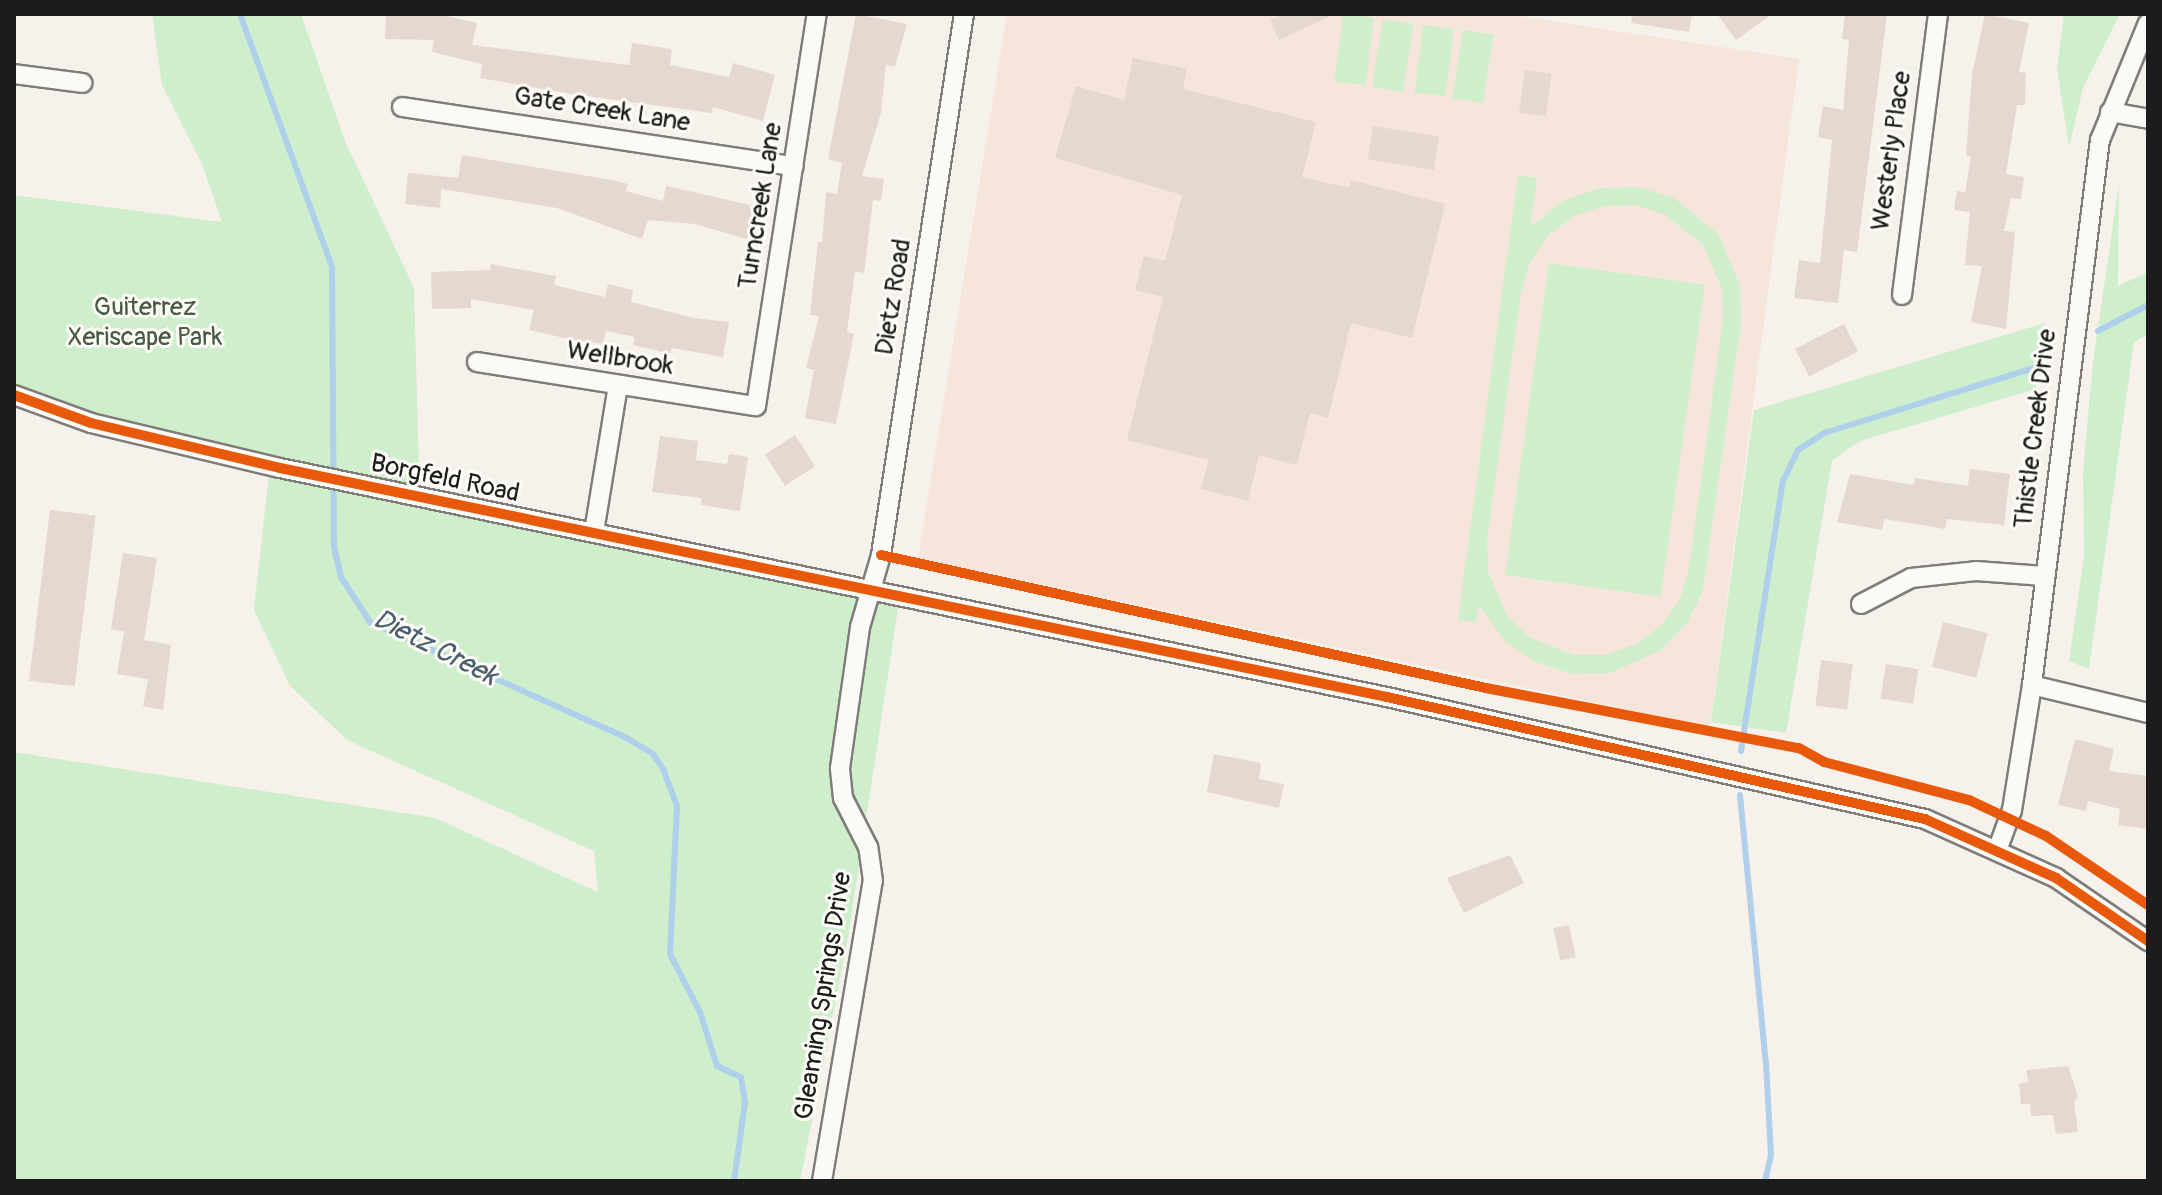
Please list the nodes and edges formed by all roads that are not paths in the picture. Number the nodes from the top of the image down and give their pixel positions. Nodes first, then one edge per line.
1 (817, 14) edge
2 (964, 14) edge
3 (1938, 14) edge
4 (2148, 23) edge
5 (14, 74) edge
6 (82, 83) dead end
7 (402, 107) dead end
8 (2110, 112) junction
9 (2148, 119) edge
10 (794, 166) junction
11 (1902, 295) dead end
12 (477, 362) dead end
13 (618, 385) junction
14 (14, 395) edge
15 (756, 406) joint
16 (594, 532) junction
17 (2044, 576) junction
18 (872, 588) junction
19 (1861, 604) dead end
20 (2032, 685) junction
21 (2148, 713) edge
22 (1998, 848) junction
23 (2148, 941) edge
24 (822, 1181) edge

1 - 10 street, Turncreek Lane
2 - 18 street, Dietz Road
3 - 11 street, Westerly Place
4 - 8 street, Thistle Creek Drive
5 - 6 street
7 - 10 street, Gate Creek Lane
8 - 9 street
8 - 17 street, Thistle Creek Drive
10 - 15 street, Turncreek Lane
12 - 13 street, Wellbrook
13 - 15 street, Wellbrook
13 - 16 street
14 - 16 street, Borgfeld Road
16 - 18 street, Borgfeld Road
17 - 19 street
17 - 20 street, Thistle Creek Drive
18 - 22 street, Borgfeld Road
18 - 24 street, Gleaming Springs Drive
20 - 21 street
20 - 22 street, Thistle Creek Drive
22 - 23 street, Borgfeld Road

